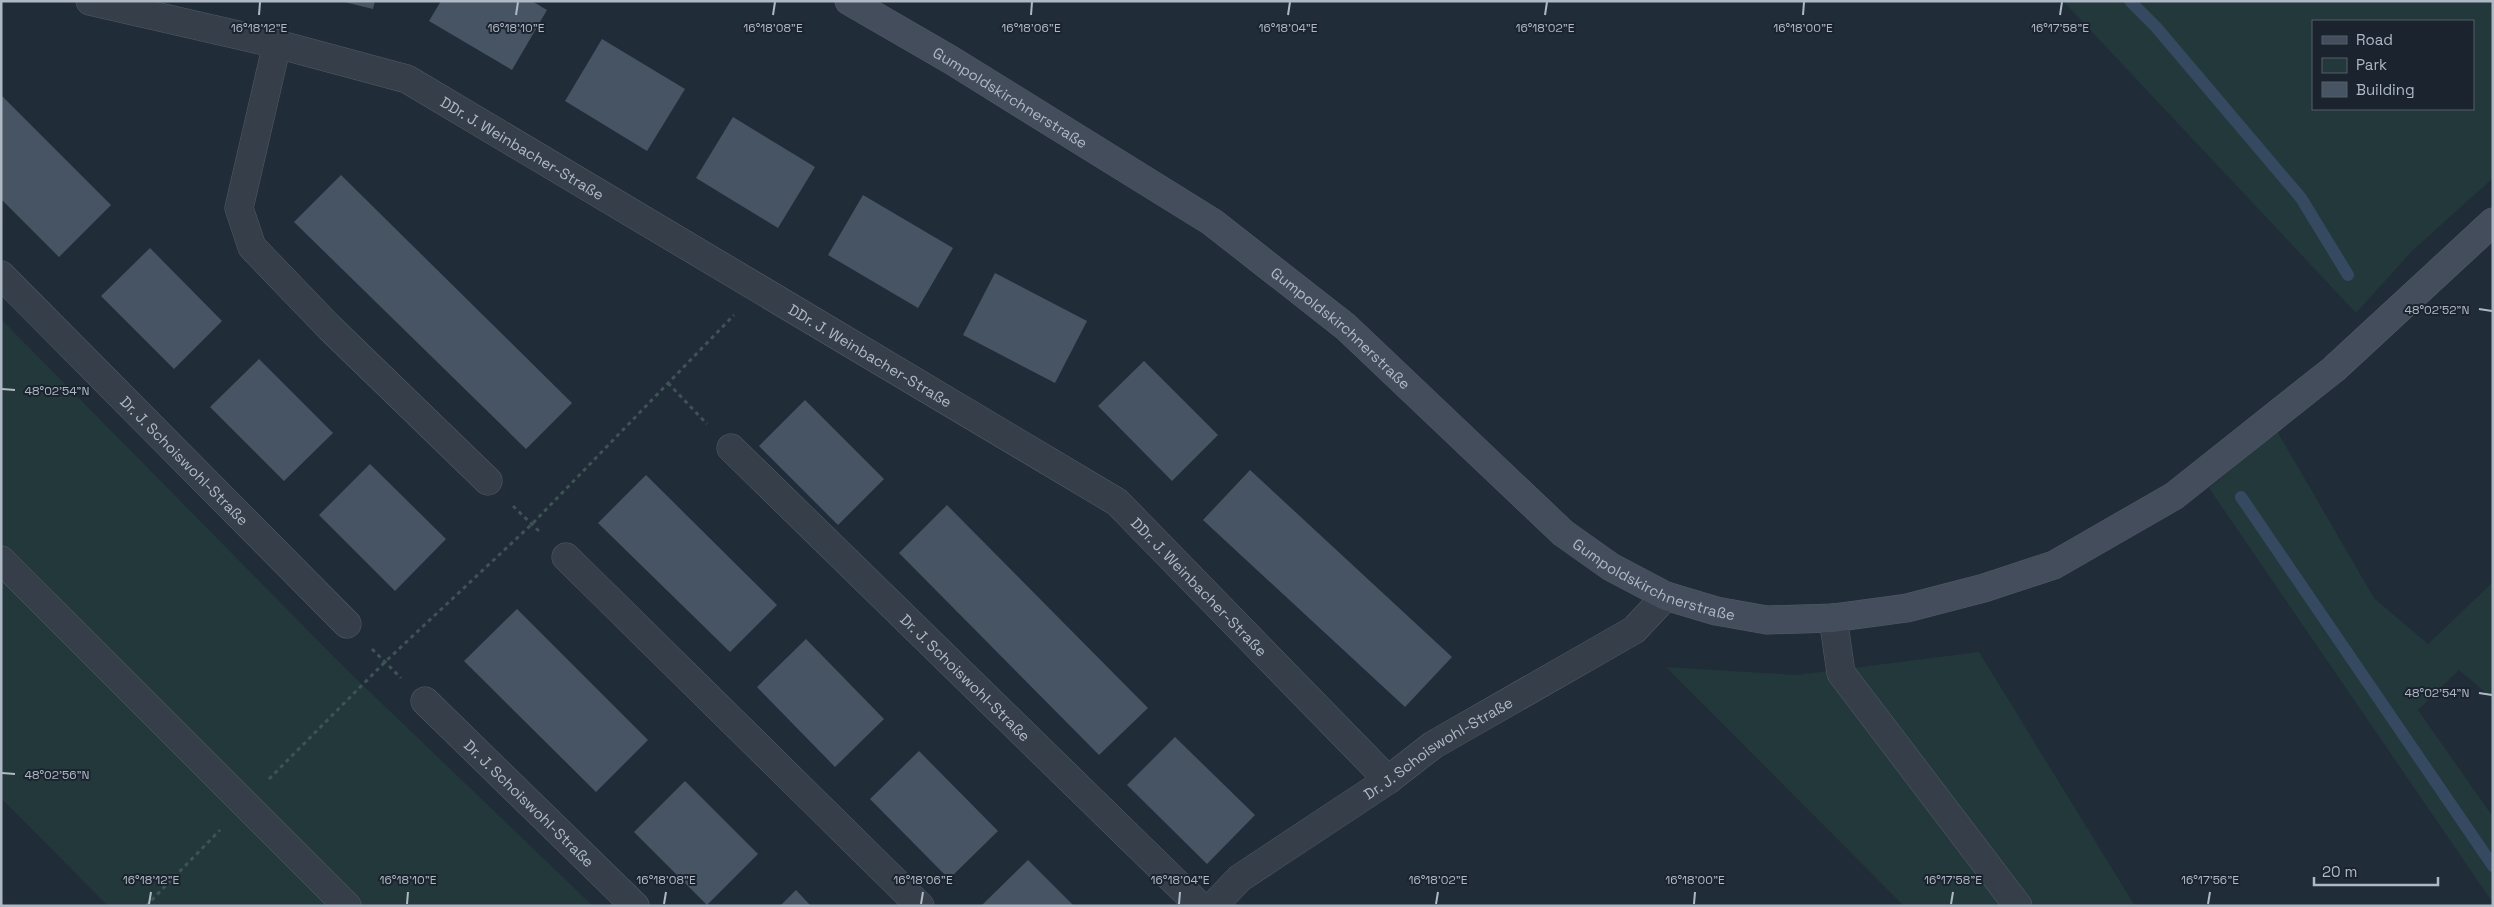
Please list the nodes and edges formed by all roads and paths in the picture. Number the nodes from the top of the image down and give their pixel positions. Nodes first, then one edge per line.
1 (90, 1) edge
2 (849, 1) edge
3 (277, 44) junction
4 (2493, 222) edge
5 (1, 275) edge
6 (758, 290) junction
7 (668, 383) junction
8 (731, 448) joint
9 (488, 481) dead end
10 (566, 558) dead end
11 (1, 560) edge
12 (1666, 596) junction
13 (1833, 618) junction
14 (347, 624) joint
15 (385, 662) junction
16 (425, 701) joint
17 (1388, 780) junction
18 (347, 906) edge
19 (635, 906) edge
20 (920, 906) edge
21 (1200, 906) edge
22 (1213, 906) edge
23 (2018, 906) edge

1 - 3 street, DDr. J. Weinbacher-Straße
2 - 12 street, Gumpoldskirchnerstraße
3 - 6 street, DDr. J. Weinbacher-Straße
3 - 9 street
4 - 13 street, Gumpoldskirchnerstraße
5 - 14 street, Dr. J. Schoiswohl-Straße
6 - 7 path
6 - 17 street, DDr. J. Weinbacher-Straße
7 - 8 path
7 - 15 path
8 - 21 street, Dr. J. Schoiswohl-Straße
10 - 20 street
11 - 18 street
12 - 13 street, Gumpoldskirchnerstraße
12 - 17 street, Dr. J. Schoiswohl-Straße
13 - 23 street
14 - 15 path
15 - 16 path
16 - 19 street, Dr. J. Schoiswohl-Straße
17 - 22 street, Dr. J. Schoiswohl-Straße

